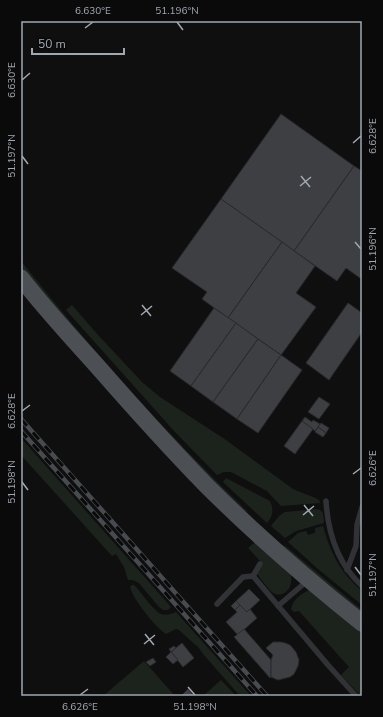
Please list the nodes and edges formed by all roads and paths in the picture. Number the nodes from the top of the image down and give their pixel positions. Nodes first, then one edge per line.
1 (21, 278) edge
2 (326, 501) dead end
3 (362, 507) edge
4 (260, 564) dead end
5 (347, 570) junction
6 (253, 576) junction
7 (308, 579) junction
8 (362, 586) edge
9 (217, 604) dead end
10 (278, 606) junction
11 (362, 623) edge
12 (356, 696) edge

1 - 7 main road
2 - 5 lane
3 - 5 lane
4 - 6 lane
5 - 8 lane
6 - 9 lane
6 - 10 lane
7 - 10 lane
7 - 11 main road
10 - 12 lane

